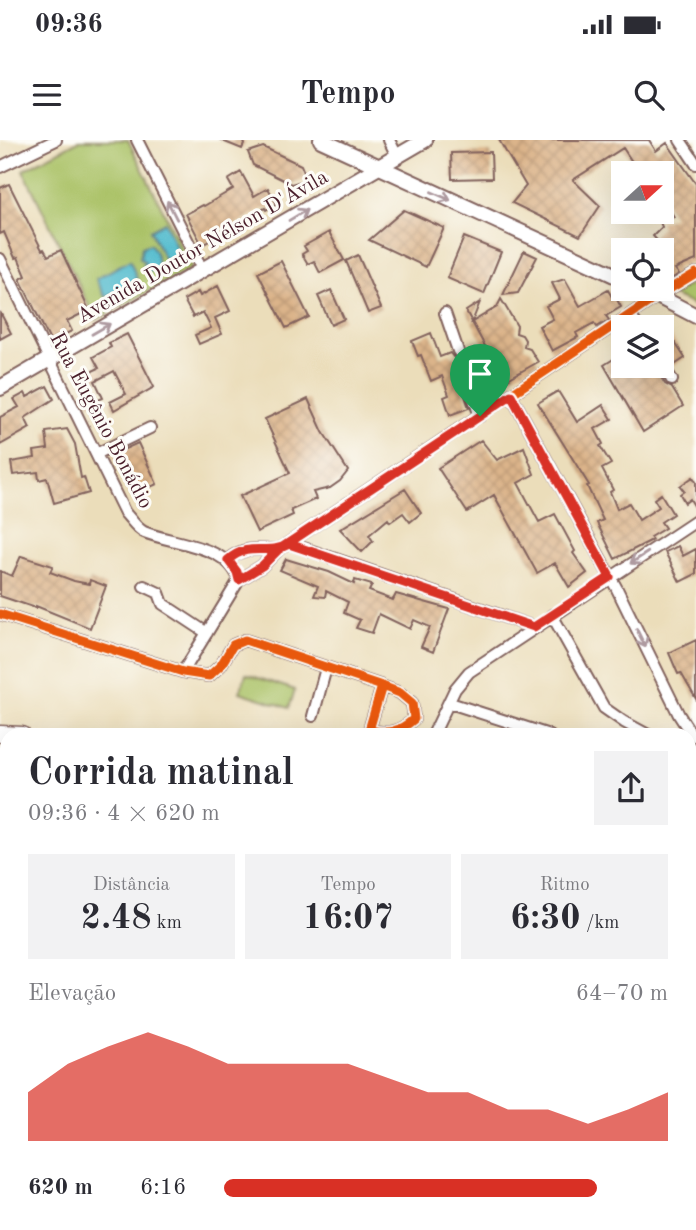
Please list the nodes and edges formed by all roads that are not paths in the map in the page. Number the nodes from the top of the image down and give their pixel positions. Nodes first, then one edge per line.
1 (55, 140) edge
2 (137, 140) edge
3 (321, 140) edge
4 (389, 140) edge
5 (425, 140) edge
6 (680, 140) edge
7 (397, 156) junction
8 (696, 164) edge
9 (0, 167) edge
10 (379, 167) junction
11 (0, 259) edge
12 (203, 271) junction
13 (611, 273) edge
14 (696, 273) edge
15 (674, 286) edge
16 (651, 301) edge
17 (668, 301) edge
18 (445, 313) dead end
19 (630, 315) edge
20 (696, 316) edge
21 (611, 328) edge
22 (457, 351) tunnel mouth
23 (48, 359) junction
24 (0, 388) edge
25 (470, 388) tunnel mouth
26 (511, 395) junction
27 (480, 416) junction
28 (150, 428) dead end
29 (96, 454) junction
30 (696, 521) edge
31 (289, 544) junction
32 (278, 550) junction
33 (228, 560) junction
34 (610, 577) junction
35 (239, 580) junction
36 (144, 586) dead end
37 (0, 614) edge
38 (552, 615) junction
39 (534, 627) junction
40 (207, 633) junction
41 (326, 668) junction
42 (183, 672) junction
43 (382, 686) junction
44 (450, 703) junction
45 (313, 716) dead end
46 (370, 728) edge
47 (403, 728) edge
48 (438, 728) edge
49 (527, 728) edge
50 (635, 728) edge
51 (687, 728) edge

1 - 9 street
12 -> 2 street
3 - 10 main road
4 - 7 street
5 - 7 main road, Avenida Doutor Nélson D'Ávila
6 - 8 street
7 - 10 main road, Avenida Doutor Nélson D'Ávila
12 -> 10 main road, Avenida Doutor Nélson D'Ávila
10 -> 13 main road
11 - 23 street, Rua Eugênio Bonádio
23 -> 12 main road, Avenida Doutor Nélson D'Ávila
14 - 15 street
16 - 19 street
17 - 20 main road
18 - 22 street
21 - 26 street
23 - 24 main road, Avenida Doutor Nélson D'Ávila
23 - 29 street, Rua Eugênio Bonádio
25 - 27 street
26 - 27 street
26 - 34 street
27 - 31 street
28 - 29 street
29 - 33 street, Rua Eugênio Bonádio
30 -> 34 street
31 - 32 street
31 - 39 street
32 - 33 street
32 - 35 street
33 - 35 street
34 - 38 street
34 -> 51 street
35 - 40 street
36 - 40 street
37 - 42 street
38 - 39 street
38 - 50 street
39 - 44 street
40 - 42 street
41 - 42 street
41 - 43 street
41 - 45 street
43 - 46 street
43 - 47 street
44 - 48 street
44 - 49 street

